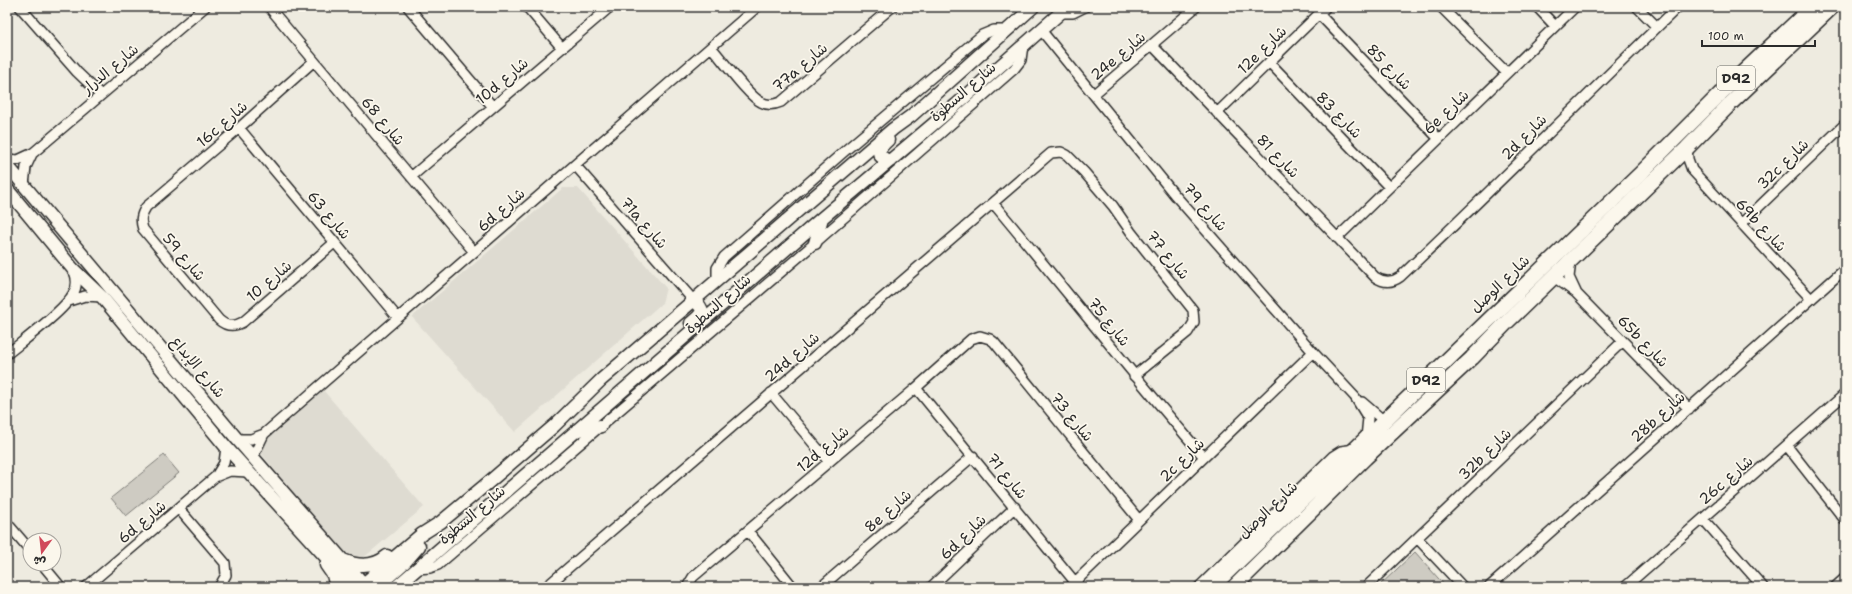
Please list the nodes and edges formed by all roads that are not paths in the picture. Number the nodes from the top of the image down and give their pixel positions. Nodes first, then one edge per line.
1 (20, 7) edge
2 (205, 7) edge
3 (269, 7) edge
4 (408, 7) edge
5 (527, 7) edge
6 (610, 7) edge
7 (757, 7) edge
8 (892, 7) edge
9 (1085, 7) edge
10 (1196, 7) edge
11 (1326, 7) edge
12 (1441, 7) edge
13 (1537, 7) edge
14 (1575, 7) edge
15 (1637, 7) edge
16 (1678, 7) edge
17 (1812, 7) edge
18 (1822, 7) edge
19 (1832, 7) edge
20 (1027, 9) edge
21 (1064, 10) edge
22 (1318, 14) junction
23 (1556, 26) junction
24 (1657, 27) junction
25 (1007, 30) junction
26 (1041, 30) junction
27 (1023, 45) junction
28 (1152, 45) junction
29 (711, 47) junction
30 (562, 48) junction
31 (314, 60) junction
32 (1269, 62) junction
33 (1772, 63) junction
34 (1507, 73) junction
35 (1094, 94) junction
36 (98, 97) junction
37 (493, 107) junction
38 (1217, 113) junction
39 (911, 116) junction
40 (1845, 124) edge
41 (239, 128) junction
42 (1439, 139) junction
43 (1687, 148) junction
44 (1058, 152) joint
45 (33, 153) junction
46 (7, 159) edge
47 (890, 161) junction
48 (7, 165) edge
49 (575, 165) junction
50 (1670, 165) junction
51 (1692, 170) junction
52 (1641, 173) junction
53 (411, 177) junction
54 (24, 185) junction
55 (1389, 187) junction
56 (7, 189) edge
57 (993, 203) junction
58 (146, 208) joint
59 (822, 218) junction
60 (1741, 224) junction
61 (1337, 238) junction
62 (334, 243) junction
63 (815, 243) junction
64 (474, 252) junction
65 (1571, 261) junction
66 (73, 269) junction
67 (1845, 269) edge
68 (1554, 277) junction
69 (717, 279) junction
70 (1387, 282) joint
71 (1576, 293) junction
72 (102, 297) junction
73 (1811, 299) junction
74 (69, 300) junction
75 (693, 300) junction
76 (398, 318) junction
77 (218, 320) joint
78 (980, 336) joint
79 (1623, 341) junction
80 (679, 342) junction
81 (1313, 352) junction
82 (7, 354) edge
83 (1134, 376) junction
84 (916, 388) junction
85 (182, 393) junction
86 (771, 393) junction
87 (1845, 394) edge
88 (1355, 397) junction
89 (1688, 409) junction
90 (1384, 420) junction
91 (601, 426) junction
92 (574, 432) junction
93 (264, 434) junction
94 (1366, 438) junction
95 (237, 439) junction
96 (1787, 446) junction
97 (226, 447) junction
98 (1360, 454) junction
99 (972, 456) junction
100 (253, 457) junction
101 (1204, 457) junction
102 (829, 462) junction
103 (248, 472) junction
104 (215, 477) junction
105 (1015, 507) junction
106 (179, 509) junction
107 (1703, 519) junction
108 (1139, 520) junction
109 (1845, 520) edge
110 (442, 522) junction
111 (7, 523) edge
112 (748, 531) junction
113 (308, 538) junction
114 (1417, 538) junction
115 (22, 541) edge
116 (342, 560) junction
117 (416, 569) junction
118 (49, 572) edge
119 (1845, 578) edge
120 (400, 585) edge
121 (553, 585) edge
122 (1073, 585) edge
123 (361, 586) edge
124 (61, 587) edge
125 (86, 587) edge
126 (219, 587) edge
127 (336, 587) edge
128 (376, 587) edge
129 (687, 587) edge
130 (794, 587) edge
131 (821, 587) edge
132 (931, 587) edge
133 (1199, 587) edge
134 (1212, 587) edge
135 (1234, 587) edge
136 (1366, 587) edge
137 (1463, 587) edge
138 (1489, 587) edge
139 (1624, 587) edge
140 (1763, 587) edge
141 (1835, 587) edge

1 - 36 street
2 - 36 street, شارع الدرار
3 - 31 street, شارع 68
4 - 37 street
5 - 30 street
6 - 30 street, 10d شارع
7 - 29 street, 6d شارع
8 - 29 street, 77a شارع
9 - 21 street, شارع السطوة
10 - 28 street, 24e شارع
11 - 22 street, 12e شارع
12 - 34 street
13 - 23 street
14 - 23 street, 6e شارع
15 - 24 street
16 - 24 street, 2d شارع
17 - 52 main road, شارع الوصل / D92
18 - 33 main road
19 - 33 main road, شارع الوصل / D92
20 - 25 main road, شارع السطوة
21 - 26 main road, شارع السطوة
22 - 32 street, 12e شارع
22 - 42 street, شارع 85
23 - 34 street, 6e شارع
24 - 70 street, 2d شارع
25 - 39 main road, شارع السطوة
25 - 69 street, شارع السطوة
26 - 27 main road, شارع السطوة
26 - 35 street, شارع 79
27 - 47 main road, شارع السطوة
27 - 63 street, شارع السطوة
28 - 35 street, 24e شارع
28 - 38 street, شارع 81
29 - 49 street, 6d شارع
30 - 37 street, 10d شارع
31 - 41 street, 16c شارع
31 - 53 street, شارع 68
32 - 38 street, 12e شارع
32 - 55 street, شارع 83
33 - 43 main road, شارع الوصل / D92
34 - 42 street, 6e شارع
35 - 81 street, شارع 79
36 - 45 street, شارع الدرار
37 - 53 street, 10d شارع
38 - 61 street, شارع 81
39 - 47 main road
39 - 69 main road, شارع السطوة
40 - 60 street, 32c شارع
41 - 58 street, 16c شارع
41 - 62 street, شارع 63
42 - 55 street, 6e شارع
43 - 50 main road, شارع الوصل / D92
43 - 51 street, 69b شارع
44 - 57 street, 24d شارع
44 - 83 street, شارع 77
45 - 46 street, شارع الدرار
45 - 54 street, شارع الدرار
47 - 59 main road, شارع السطوة
48 - 54 main road, شارع الإبداع
49 - 64 street, 6d شارع
49 - 75 street, 71a شارع
50 - 51 street
50 - 65 main road, شارع الوصل / D92
51 - 60 street, 69b شارع
52 - 68 main road
52 - 90 main road, شارع الوصل / D92
53 - 64 street, شارع 68
54 - 95 main road, شارع الإبداع
55 - 61 street, 6e شارع
56 - 66 main road, شارع الإبداع
57 - 83 street, شارع 75
57 - 86 street, 24d شارع
58 - 77 street, شارع 59
59 - 63 main road
59 - 80 main road, شارع السطوة
60 - 73 street, 69b شارع
61 - 70 street, شارع 81
62 - 76 street, شارع 63
62 - 77 street, شارع 10
63 - 91 street, شارع السطوة
64 - 76 street, 6d شارع
65 - 68 main road, شارع الوصل / D92
65 - 71 street, 65b شارع
66 - 72 main road, شارع الإبداع
66 - 74 street
67 - 73 street, 28b شارع
68 - 71 street, 65b شارع
68 - 98 main road, شارع الوصل / D92
69 - 75 main road, شارع السطوة
71 - 79 street, 65b شارع
72 - 74 street
72 - 85 main road, شارع الإبداع
73 - 89 street, 28b شارع
74 - 82 street
75 - 80 main road
75 - 110 main road, شارع السطوة
76 - 93 street, 6d شارع
78 - 84 street, 12d شارع
78 - 108 street, شارع 73
79 - 89 street, 65b شارع
79 - 114 street, 32b شارع
80 - 92 main road, شارع السطوة
81 - 88 street, شارع 79
81 - 101 street, 2c شارع
83 - 101 street, شارع 75
84 - 99 street, شارع 71
84 - 102 street, 12d شارع
85 - 97 main road, شارع الإبداع
85 - 100 main road
86 - 102 street
86 - 121 street, 24d شارع
87 - 96 street, 26c شارع
88 - 90 street, شارع 79
88 - 94 street, شارع 79
89 - 138 street, 28b شارع
90 - 94 main road, شارع الوصل / D92
90 - 98 main road
91 - 92 main road
91 - 117 street, شارع السطوة
92 - 117 main road, شارع السطوة
93 - 95 street, 6d شارع
93 - 100 street, 6d شارع
94 - 98 main road, شارع الوصل / D92
95 - 100 main road, شارع الإبداع
96 - 107 street, 26c شارع
96 - 109 street
97 - 103 main road, شارع الإبداع
97 - 104 street, 6d شارع
98 - 133 street
98 - 134 main road, شارع الوصل / D92
98 - 135 main road, شارع الوصل / D92
99 - 105 street, شارع 71
99 - 131 street, 8e شارع
100 - 116 main road, شارع الإبداع
101 - 108 street, 2c شارع
102 - 112 street, 12d شارع
103 - 104 street, 6d شارع
103 - 113 main road, شارع الإبداع
104 - 106 street, 6d شارع
105 - 122 street, شارع 71
105 - 132 street, 6d شارع
106 - 125 street, 6d شارع
106 - 126 street
107 - 139 street, 26c شارع
107 - 140 street
108 - 122 street, 2c شارع
110 - 116 main road
110 - 123 main road, شارع السطوة
110 - 128 main road
111 - 115 street
112 - 129 street, 12d شارع
112 - 130 street
113 - 123 main road, شارع الإبداع
113 - 127 main road
114 - 136 street, 32b شارع
114 - 137 street
116 - 123 main road, شارع الإبداع
117 - 120 main road, شارع السطوة
118 - 124 street
119 - 141 street

